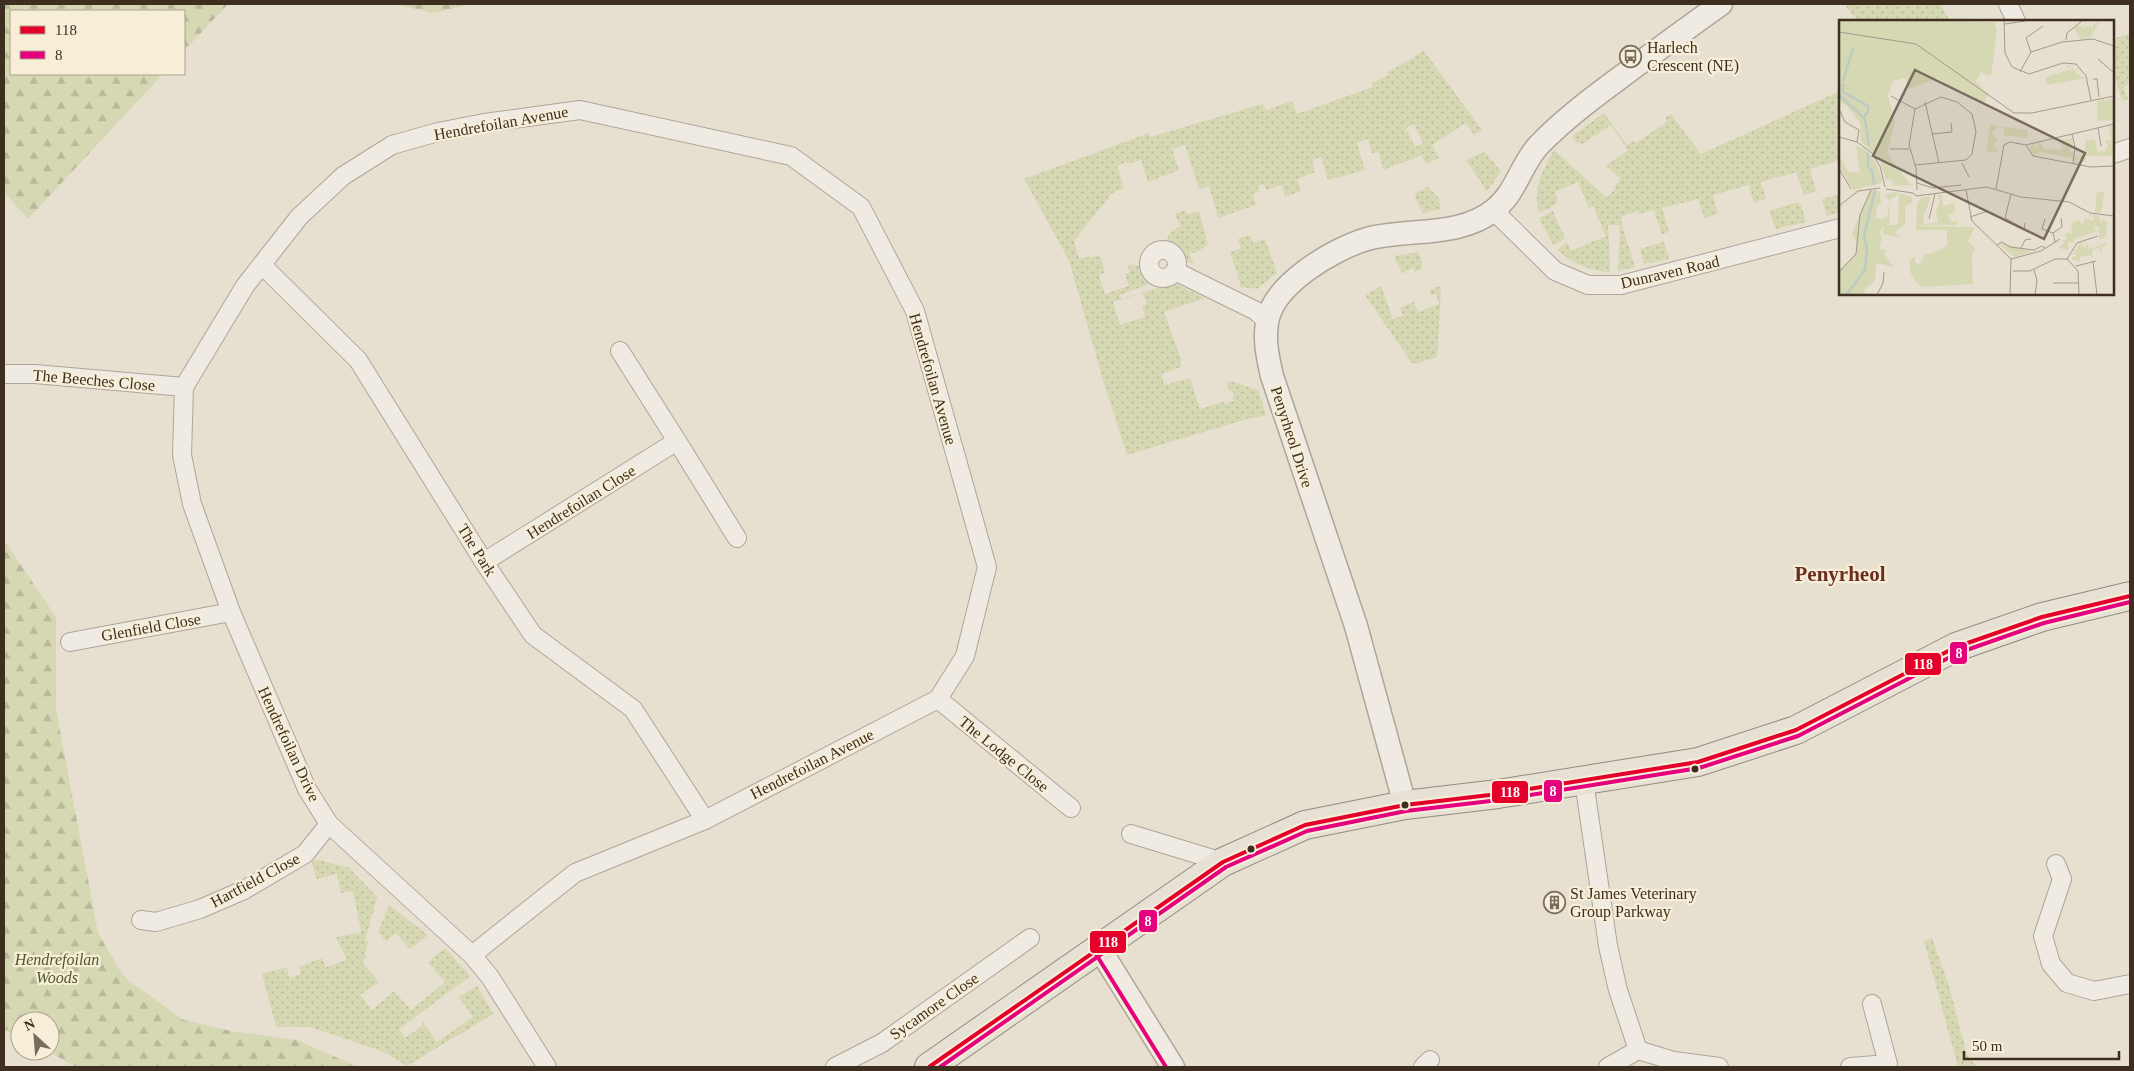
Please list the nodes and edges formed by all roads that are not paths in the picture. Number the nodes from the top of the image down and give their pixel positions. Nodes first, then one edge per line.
1 (1721, 4) edge
2 (2008, 4) edge
3 (2016, 20) edge
4 (2130, 148) edge
5 (2114, 154) edge
6 (1494, 211) junction
7 (1839, 228) edge
8 (262, 265) junction
9 (1175, 271) dead end
10 (1267, 322) junction
11 (620, 351) dead end
12 (4, 374) edge
13 (184, 387) junction
14 (677, 441) junction
15 (737, 538) dead end
16 (484, 562) junction
17 (2130, 596) edge
18 (232, 612) junction
19 (70, 642) dead end
20 (938, 699) junction
21 (1584, 781) junction
22 (1405, 805) junction
23 (1071, 808) dead end
24 (705, 820) junction
25 (329, 824) junction
26 (1130, 834) dead end
27 (1223, 862) junction
28 (2056, 864) dead end
29 (141, 920) dead end
30 (1030, 938) dead end
31 (1099, 948) junction
32 (472, 956) junction
33 (2130, 984) edge
34 (1872, 1004) dead end
35 (1638, 1050) junction
36 (547, 1067) edge
37 (835, 1067) edge
38 (929, 1067) edge
39 (1173, 1067) edge
40 (1608, 1067) edge
41 (1719, 1067) edge
42 (1850, 1067) edge

1 - 6 street
2 - 3 street
4 - 5 street
6 - 7 street, Dunraven Road
6 - 10 street, Penyrheol Drive
8 - 13 street, Hendrefoilan Avenue
8 - 16 street, The Park
8 - 20 street, Hendrefoilan Avenue
9 - 10 street
10 - 22 street, Penyrheol Drive
11 - 14 street
12 - 13 street, The Beeches Close
13 - 18 street, Hendrefoilan Drive
14 - 15 street
14 - 16 street, Hendrefoilan Close
16 - 24 street, The Park
17 - 21 main road
18 - 19 street, Glenfield Close
18 - 25 street, Hendrefoilan Drive
20 - 23 street, The Lodge Close
20 - 24 street, Hendrefoilan Avenue
21 - 22 main road
21 - 35 street
22 - 27 main road
24 - 32 street, Hendrefoilan Avenue
25 - 29 street, Hartfield Close
25 - 32 street, Hendrefoilan Drive
26 - 27 street
27 - 31 main road
28 - 33 street
30 - 37 street, Sycamore Close
31 - 38 main road
31 - 39 street
32 - 36 street, Hendrefoilan Drive
34 - 42 street
35 - 40 street
35 - 41 street

